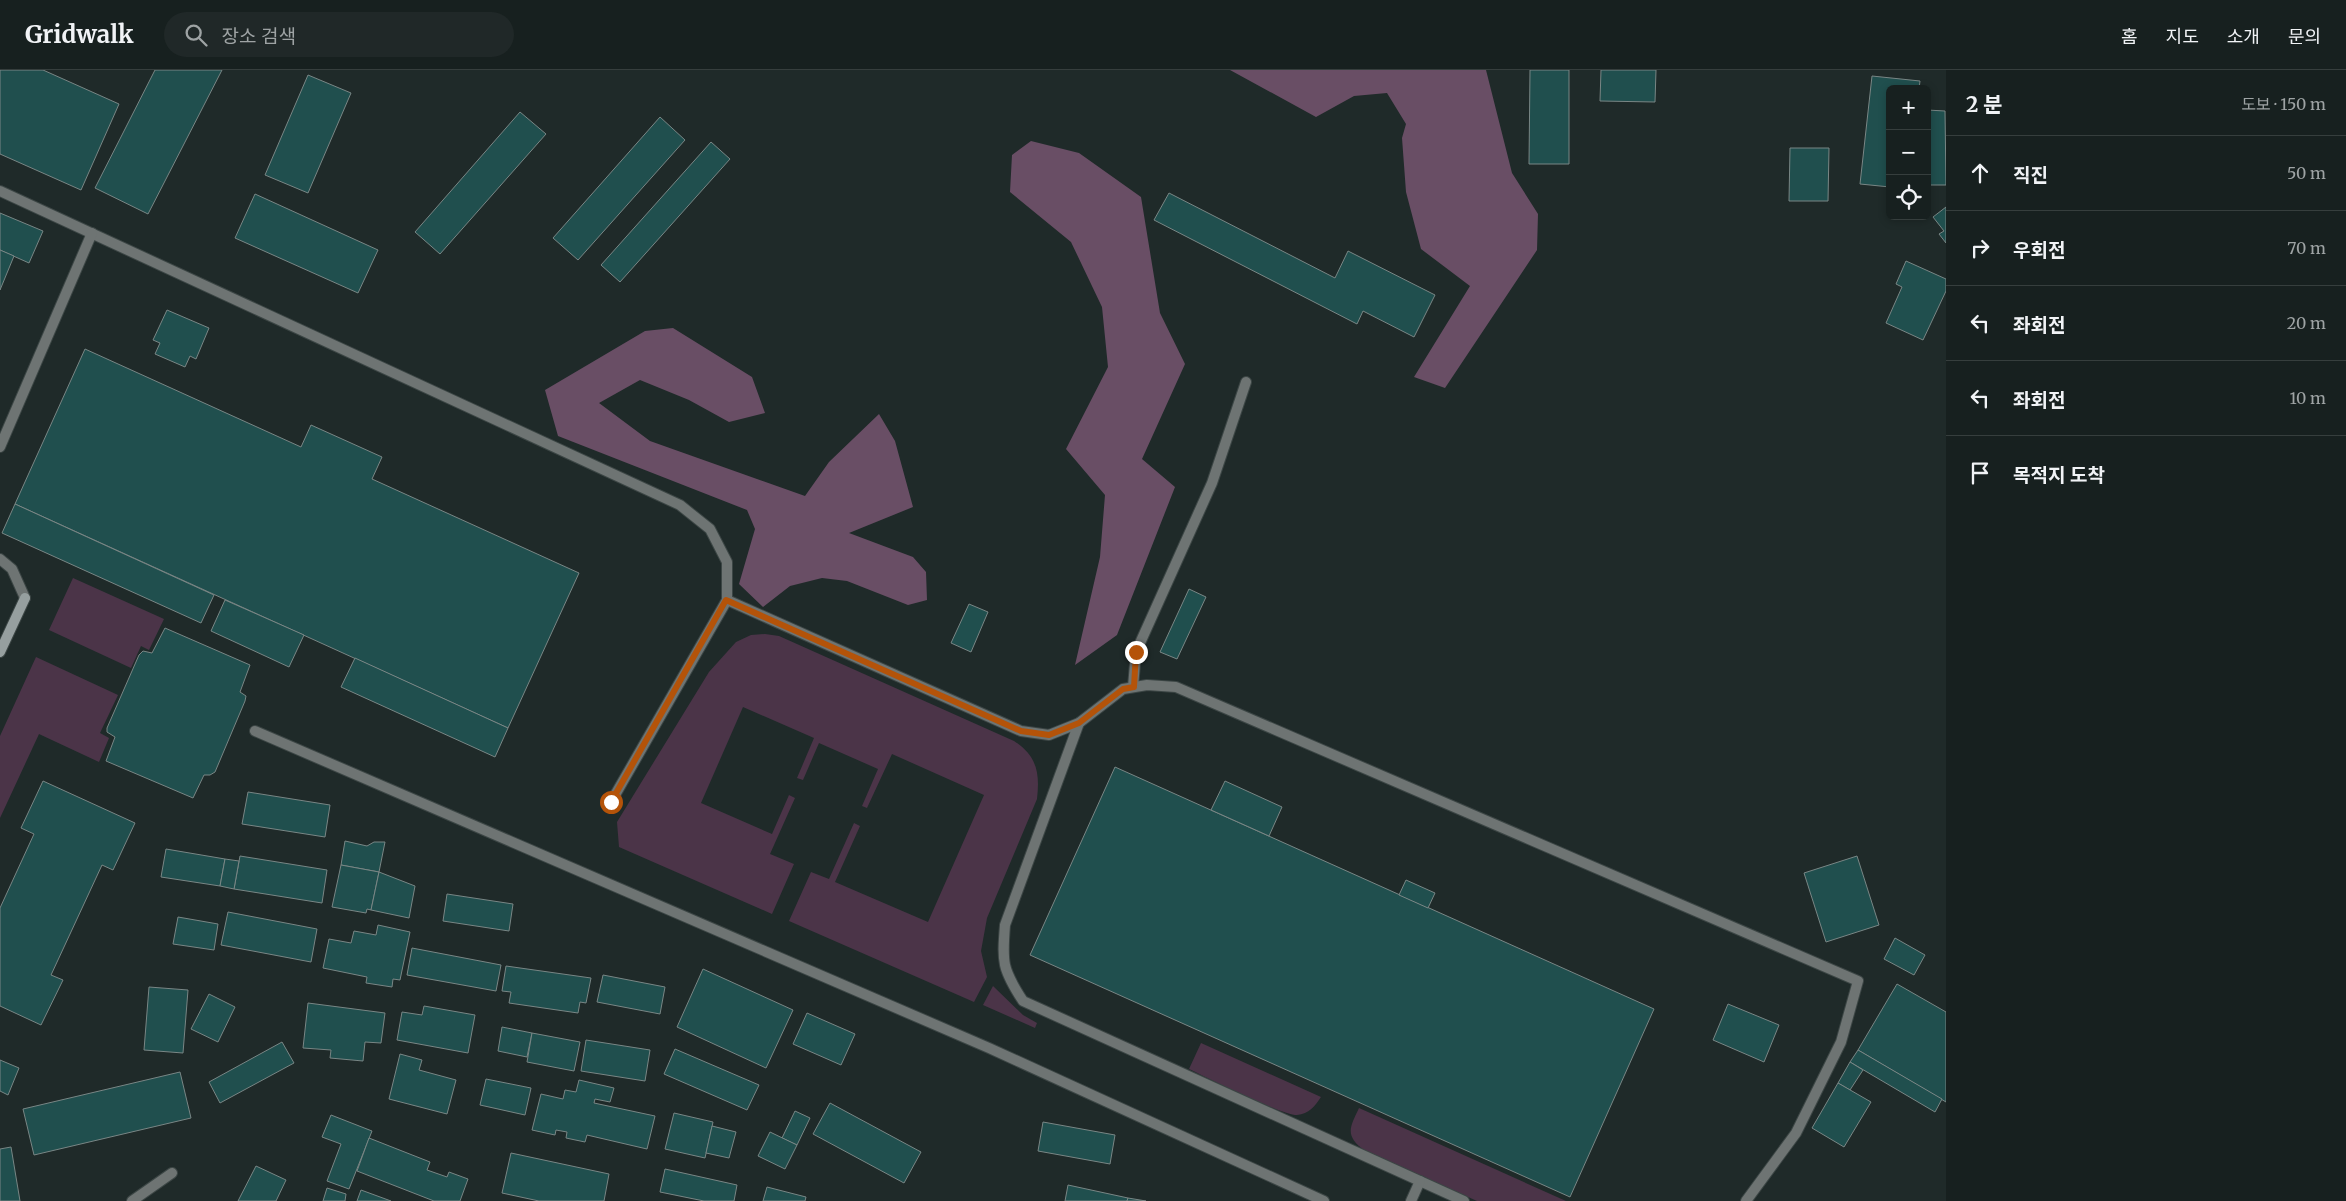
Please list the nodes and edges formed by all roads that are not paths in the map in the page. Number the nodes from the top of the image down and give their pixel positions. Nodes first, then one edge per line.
1 (0, 191) edge
2 (92, 233) junction
3 (1246, 382) dead end
4 (0, 447) edge
5 (0, 559) edge
6 (25, 598) joint
7 (726, 600) junction
8 (0, 652) edge
9 (1134, 687) junction
10 (1079, 723) junction
11 (255, 731) dead end
12 (611, 802) dead end
13 (172, 1173) dead end
14 (1420, 1181) junction
15 (132, 1201) edge
16 (1324, 1201) edge
17 (1411, 1201) edge
18 (1464, 1201) edge
19 (1746, 1201) edge

1 - 2 street
2 - 4 street
2 - 7 street
3 - 9 street
5 - 6 street
6 - 8 main road
7 - 10 street
7 - 12 street
9 - 10 street
9 - 19 street
10 - 14 street
11 - 16 street
13 - 15 street
14 - 17 street
14 - 18 street

